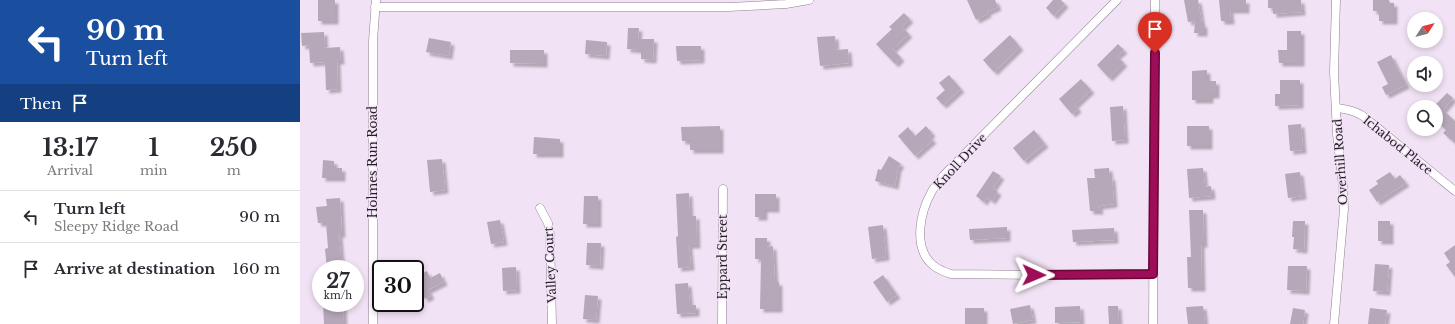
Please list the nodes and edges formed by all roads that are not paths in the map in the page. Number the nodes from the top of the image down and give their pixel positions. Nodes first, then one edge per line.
1 (809, 0) edge
2 (1117, 0) edge
3 (1155, 0) edge
4 (1336, 0) edge
5 (376, 3) edge
6 (1337, 108) junction
7 (723, 190) dead end
8 (1455, 191) edge
9 (540, 208) dead end
10 (1153, 274) junction
11 (372, 324) edge
12 (552, 324) edge
13 (722, 324) edge
14 (1153, 324) edge
15 (1334, 324) edge

1 - 5 street
2 - 10 street, Knoll Drive
3 - 10 street
4 - 6 street, Overhill Road
5 - 11 street, Holmes Run Road
6 - 8 street, Ichabod Place
6 - 15 street, Overhill Road
7 - 13 street, Eppard Street
9 - 12 street, Valley Court
10 - 14 street

